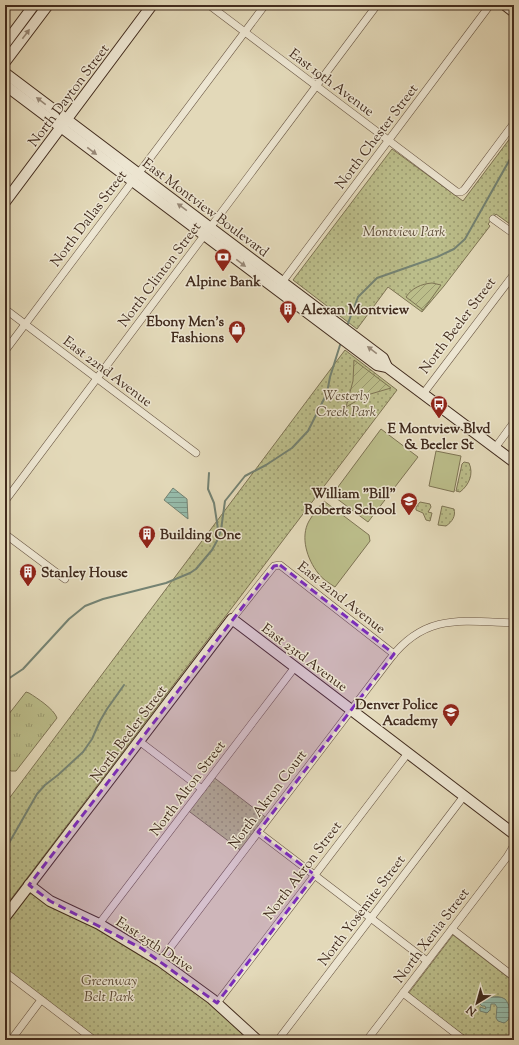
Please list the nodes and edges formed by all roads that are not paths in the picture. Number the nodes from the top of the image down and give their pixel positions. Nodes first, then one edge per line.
1 (34, 5) edge
2 (48, 5) edge
3 (152, 5) edge
4 (208, 5) edge
5 (265, 5) edge
6 (377, 5) edge
7 (490, 5) edge
8 (505, 5) edge
9 (514, 12) edge
10 (244, 32) junction
11 (5, 44) edge
12 (5, 62) edge
13 (5, 73) edge
14 (5, 85) edge
15 (317, 86) junction
16 (514, 123) edge
17 (64, 124) junction
18 (389, 140) junction
19 (136, 177) junction
20 (5, 202) edge
21 (493, 219) dead end
22 (207, 232) junction
23 (514, 234) edge
24 (514, 274) edge
25 (280, 286) junction
26 (5, 309) edge
27 (25, 324) junction
28 (5, 350) edge
29 (97, 378) junction
30 (423, 394) junction
31 (514, 422) edge
32 (495, 448) junction
33 (196, 453) dead end
34 (514, 462) edge
35 (5, 500) edge
36 (5, 534) edge
37 (274, 566) joint
38 (65, 579) dead end
39 (232, 619) junction
40 (514, 623) edge
41 (394, 654) junction
42 (295, 667) junction
43 (351, 710) junction
44 (139, 741) junction
45 (408, 753) junction
46 (202, 789) junction
47 (464, 796) junction
48 (258, 832) junction
49 (514, 834) edge
50 (514, 845) edge
51 (315, 875) junction
52 (29, 886) junction
53 (5, 917) edge
54 (371, 918) junction
55 (98, 924) junction
56 (452, 929) junction
57 (160, 961) junction
58 (427, 961) junction
59 (5, 972) edge
60 (514, 977) edge
61 (403, 993) junction
62 (41, 1000) junction
63 (217, 1003) junction
64 (460, 1039) edge
65 (10, 1040) edge
66 (94, 1040) edge
67 (257, 1040) edge
68 (278, 1040) edge
69 (367, 1040) edge

1 - 11 street
12 -> 2 street
3 - 17 street, North Dayton Street
4 - 10 street, East 19th Avenue
5 - 10 street, North Dallas Street
6 - 15 street, North Clinton Street
7 - 18 street, North Chester Street
8 - 9 street
10 - 15 street, East 19th Avenue
10 - 19 street, North Dallas Street
17 -> 13 street, East Montview Boulevard
14 - 17 street, East Montview Boulevard
15 - 18 street, East 19th Avenue
15 - 22 street, North Clinton Street
16 - 18 street, East 19th Avenue
17 - 19 street, East Montview Boulevard
17 - 20 street, North Dayton Street
18 - 25 street, North Chester Street
19 - 22 street, East Montview Boulevard
19 - 27 street, North Dallas Street
21 - 23 street
22 - 25 street, East Montview Boulevard
22 - 29 street, North Clinton Street
24 - 30 street, North Beeler Street
25 - 30 street, East Montview Boulevard
26 - 27 street, East 22nd Avenue
27 - 28 street, North Dallas Street
27 - 29 street, East 22nd Avenue
29 - 33 street, East 22nd Avenue
29 - 35 street, North Clinton Street
30 - 32 street, East Montview Boulevard
31 - 32 street
32 - 34 street, East Montview Boulevard
36 - 38 street
37 - 39 street, North Beeler Street
37 - 41 street, East 22nd Avenue
39 - 42 street, East 23rd Avenue
39 - 44 street, North Beeler Street
40 - 41 street, North Akron Court
41 - 43 street, North Akron Court
42 - 43 street, East 23rd Avenue
42 - 46 street, North Alton Street
43 - 45 street, East 23rd Avenue
43 - 48 street, North Akron Court
44 - 46 street
44 - 52 street, North Beeler Street
45 - 47 street, East 23rd Avenue
45 - 51 street, North Akron Street
46 - 55 street, North Alton Street
47 - 49 street, East 23rd Avenue
47 - 54 street, North Yosemite Street
48 - 51 street
48 - 57 street, North Akron Court
50 - 56 street, North Xenia Street
51 - 54 street
51 - 63 street, North Akron Street
52 - 53 street, North Beeler Street
52 - 55 street, East 25th Drive
54 - 58 street
54 - 68 street, North Yosemite Street
55 - 57 street, East 25th Drive
56 - 58 street, North Xenia Street
56 - 60 street
57 - 63 street, East 25th Drive
58 - 61 street, North Xenia Street
59 - 62 street
61 - 64 street
61 - 69 street, North Xenia Street
62 - 65 street
62 - 66 street
63 - 67 street, East 25th Drive

